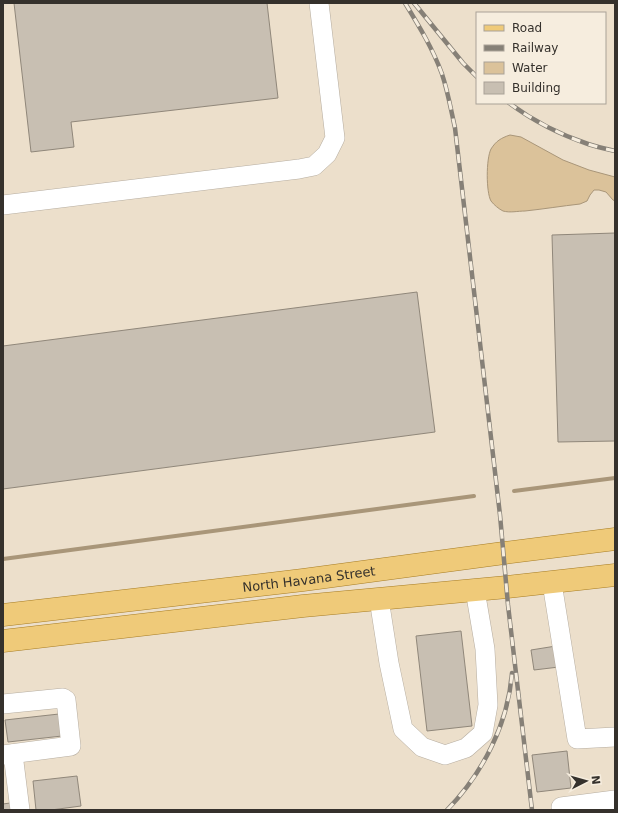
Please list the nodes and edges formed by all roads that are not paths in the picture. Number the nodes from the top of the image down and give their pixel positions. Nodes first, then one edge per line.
1 (319, 3) edge
2 (3, 205) edge
3 (615, 539) edge
4 (615, 575) edge
5 (552, 583) junction
6 (475, 590) junction
7 (379, 599) junction
8 (3, 615) edge
9 (3, 641) edge
10 (3, 704) edge
11 (615, 737) edge
12 (8, 754) edge
13 (615, 800) edge
14 (561, 807) dead end
15 (20, 810) edge

1 - 2 lane
3 - 8 main road, North Havana Street
4 - 5 main road, North Havana Street
5 - 6 main road, North Havana Street
5 - 11 lane
6 - 7 main road, North Havana Street
6 - 7 lane
7 - 9 main road, North Havana Street
10 - 12 lane
12 - 15 lane
13 - 14 lane

